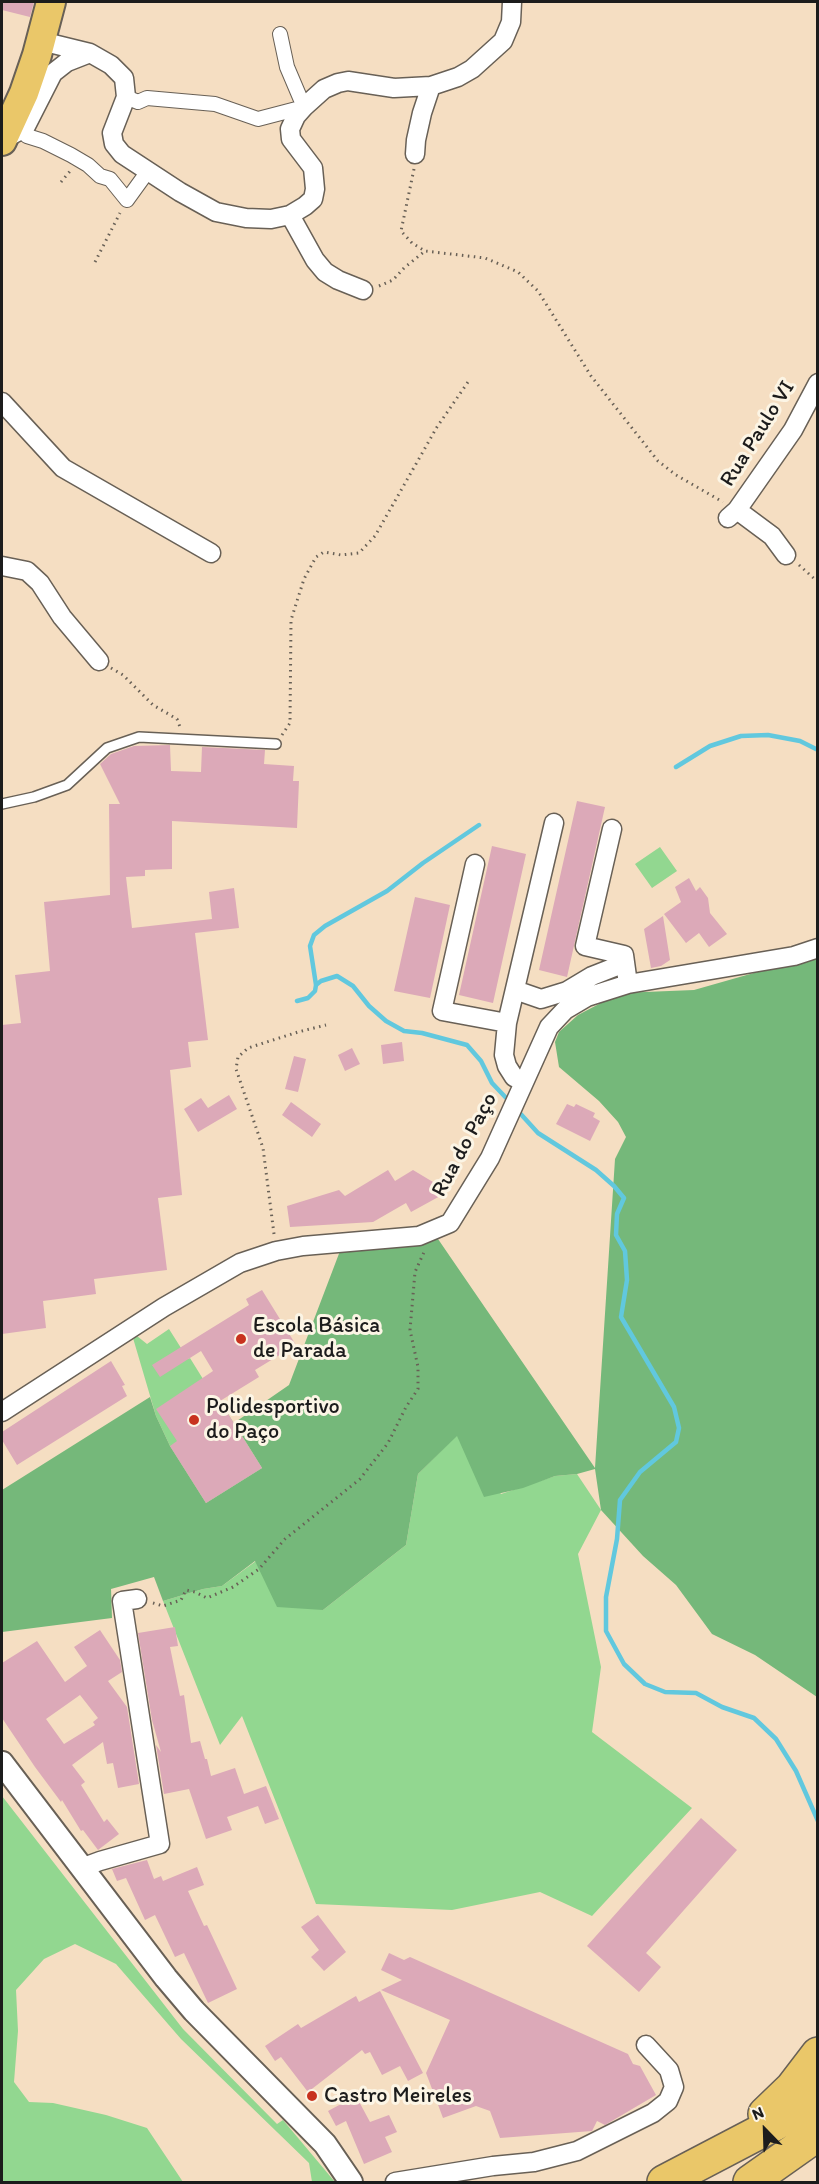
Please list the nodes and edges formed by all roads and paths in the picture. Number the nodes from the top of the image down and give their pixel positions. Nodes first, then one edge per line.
1 (51, 2) edge
2 (512, 2) edge
3 (280, 34) dead end
4 (41, 41) junction
5 (90, 53) junction
6 (431, 86) junction
7 (126, 97) junction
8 (304, 107) junction
9 (9, 136) edge
10 (416, 154) joint
11 (148, 171) junction
12 (128, 200) junction
13 (290, 215) junction
14 (425, 251) junction
15 (95, 262) dead end
16 (363, 290) joint
17 (468, 382) dead end
18 (818, 383) edge
19 (2, 402) edge
20 (733, 514) junction
21 (211, 553) dead end
22 (786, 555) joint
23 (2, 566) edge
24 (818, 582) edge
25 (99, 661) joint
26 (184, 738) junction
27 (276, 744) joint
28 (2, 804) edge
29 (554, 823) dead end
30 (612, 829) dead end
31 (475, 864) dead end
32 (818, 948) edge
33 (625, 963) junction
34 (628, 984) junction
35 (515, 990) junction
36 (507, 1023) junction
37 (326, 1025) dead end
38 (521, 1090) junction
39 (435, 1230) junction
40 (276, 1251) junction
41 (2, 1412) edge
42 (137, 1599) joint
43 (2, 1763) edge
44 (81, 1868) junction
45 (646, 2045) dead end
46 (818, 2054) edge
47 (818, 2097) edge
48 (818, 2134) edge
49 (818, 2154) edge
50 (702, 2163) junction
51 (351, 2182) edge
52 (395, 2182) edge
53 (664, 2182) edge
54 (750, 2182) edge
55 (762, 2182) edge

1 - 4 main road
2 - 6 street
3 - 8 street
4 - 5 street
4 - 9 main road
5 - 7 street
5 - 9 street
6 - 8 street
6 - 10 street
7 - 8 street
7 - 11 street
8 - 13 street
9 - 12 street
10 - 14 path
11 - 12 street
11 - 13 street
12 - 15 path
13 - 16 street
14 - 16 path
14 - 20 path
17 - 27 path
18 - 20 street, Rua Paulo VI
19 - 21 street
20 - 22 street, Rua Paulo VI
22 - 24 path
23 - 25 street
25 - 26 path
26 - 27 lane
26 - 28 lane
29 - 35 street
30 - 33 street
31 - 36 street
32 - 34 street, Rua do Paço
33 - 34 street
33 - 35 street
34 - 38 street, Rua do Paço
35 - 36 street
36 - 38 street
37 - 40 path
38 - 39 street, Rua do Paço
39 - 40 street, Rua do Paço
39 - 42 path
40 - 41 street, Rua do Paço
42 - 44 street
43 - 44 street
44 - 51 street
45 - 52 street
46 - 50 highway
47 - 50 highway
48 - 54 highway
49 - 55 highway
50 - 53 highway

